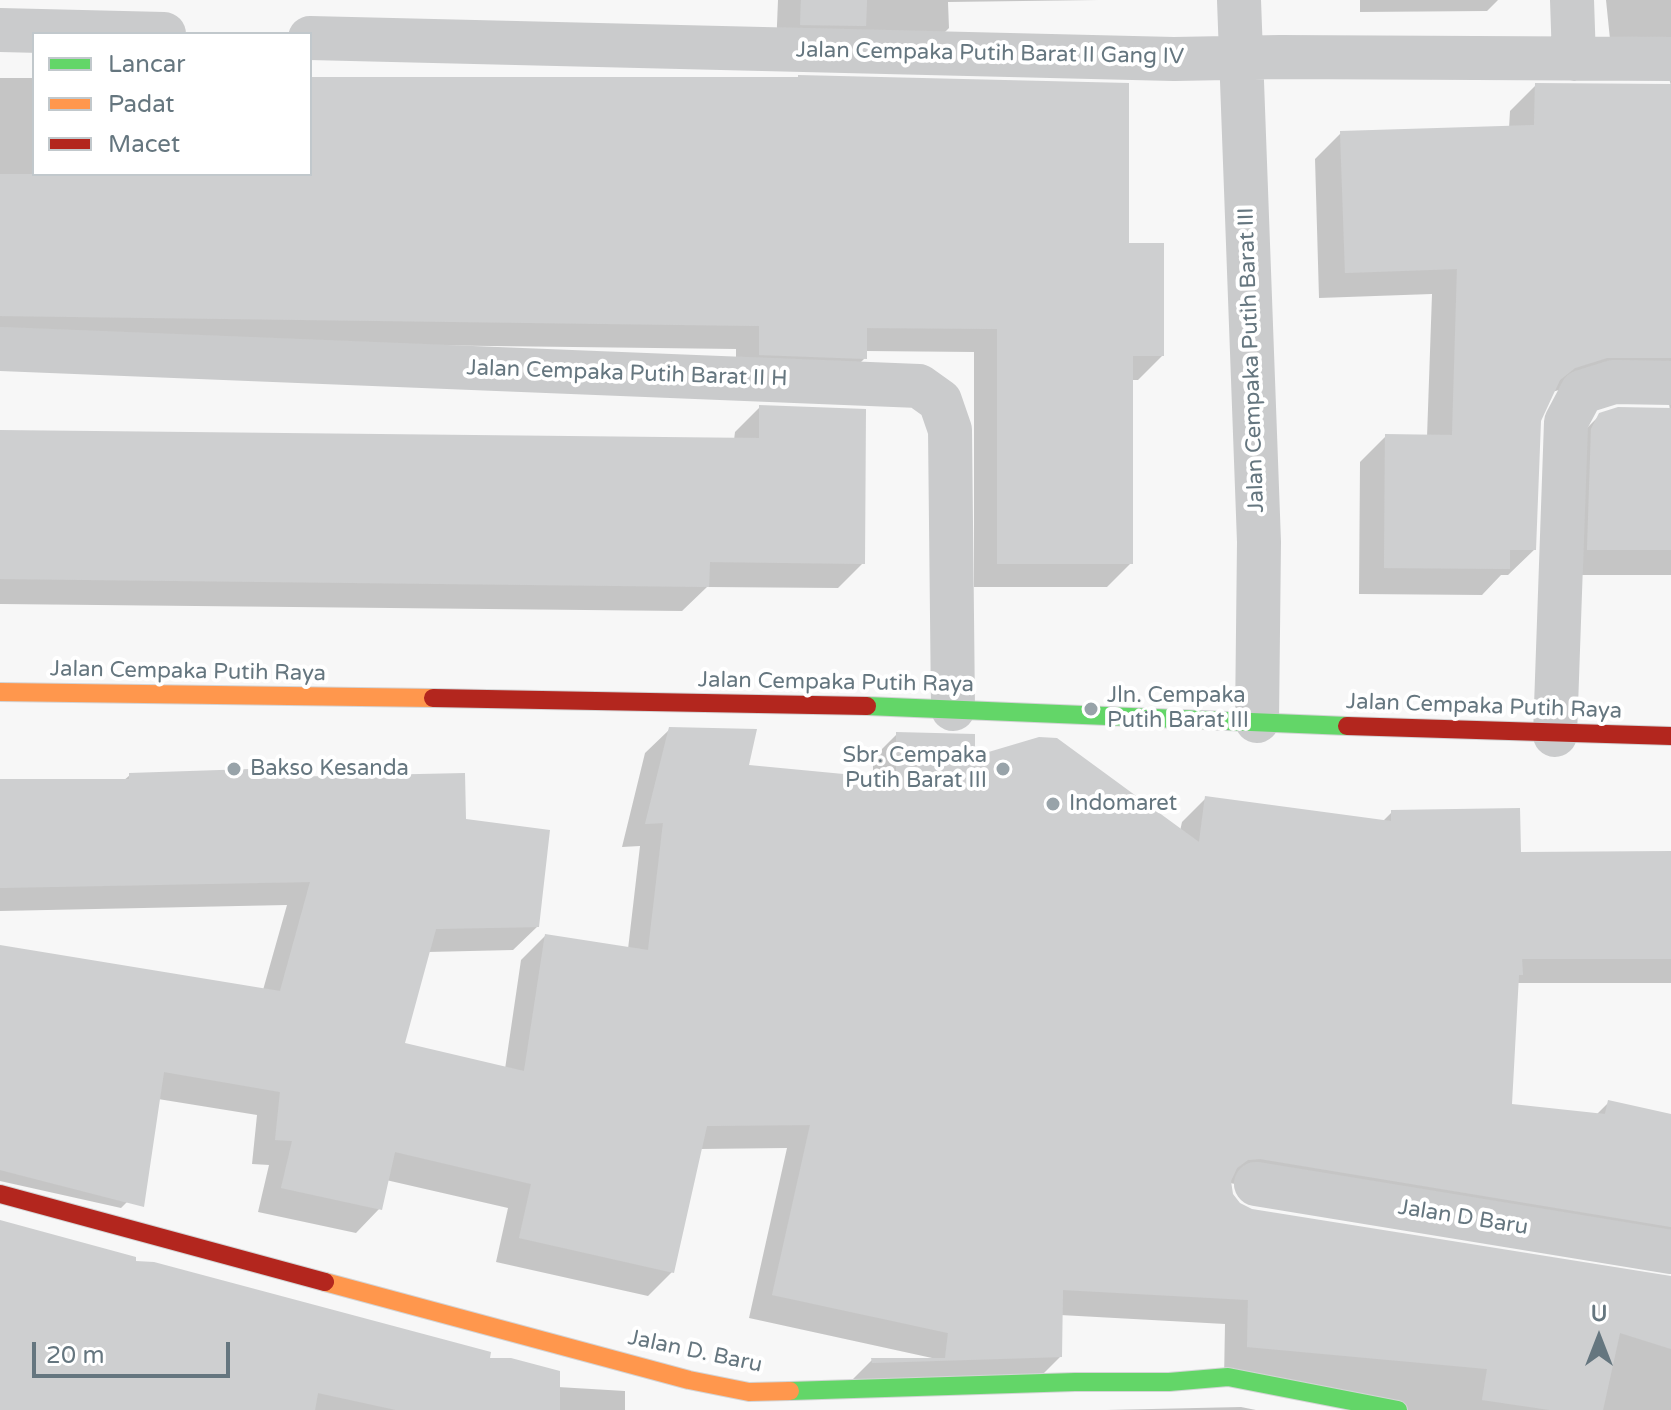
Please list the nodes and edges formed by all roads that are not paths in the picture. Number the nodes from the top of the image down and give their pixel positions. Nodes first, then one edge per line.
1 (1239, 0) edge
2 (1572, 0) edge
3 (0, 30) edge
4 (82, 32) edge
5 (312, 38) edge
6 (1239, 59) junction
7 (1574, 59) junction
8 (1671, 59) edge
9 (0, 349) edge
10 (1671, 383) edge
11 (0, 692) edge
12 (953, 709) junction
13 (1257, 721) junction
14 (1555, 735) junction
15 (1671, 736) edge
16 (1256, 1184) dead end
17 (0, 1194) edge
18 (1671, 1252) edge
19 (1168, 1396) edge
20 (748, 1401) edge
21 (1398, 1410) edge

1 - 6 street, Jalan Cempaka Putih Barat III
2 - 7 street
3 - 4 street
5 - 6 street, Jalan Cempaka Putih Barat II Gang IV
6 - 7 street, Jalan Cempaka Putih Barat II Gang IV
6 - 13 street, Jalan Cempaka Putih Barat III
7 - 8 street, Jalan Cempaka Putih Barat II Gang IV
9 - 12 street, Jalan Cempaka Putih Barat II H
10 - 14 street
11 - 12 street, Jalan Cempaka Putih Raya
12 - 13 street, Jalan Cempaka Putih Raya
13 - 14 street, Jalan Cempaka Putih Raya
14 - 15 street, Jalan Cempaka Putih Raya
16 - 18 street, Jalan D Baru
17 - 20 street, Jalan D. Baru
19 - 20 street, Jalan D. Baru
19 - 21 street, Jalan D. Baru

